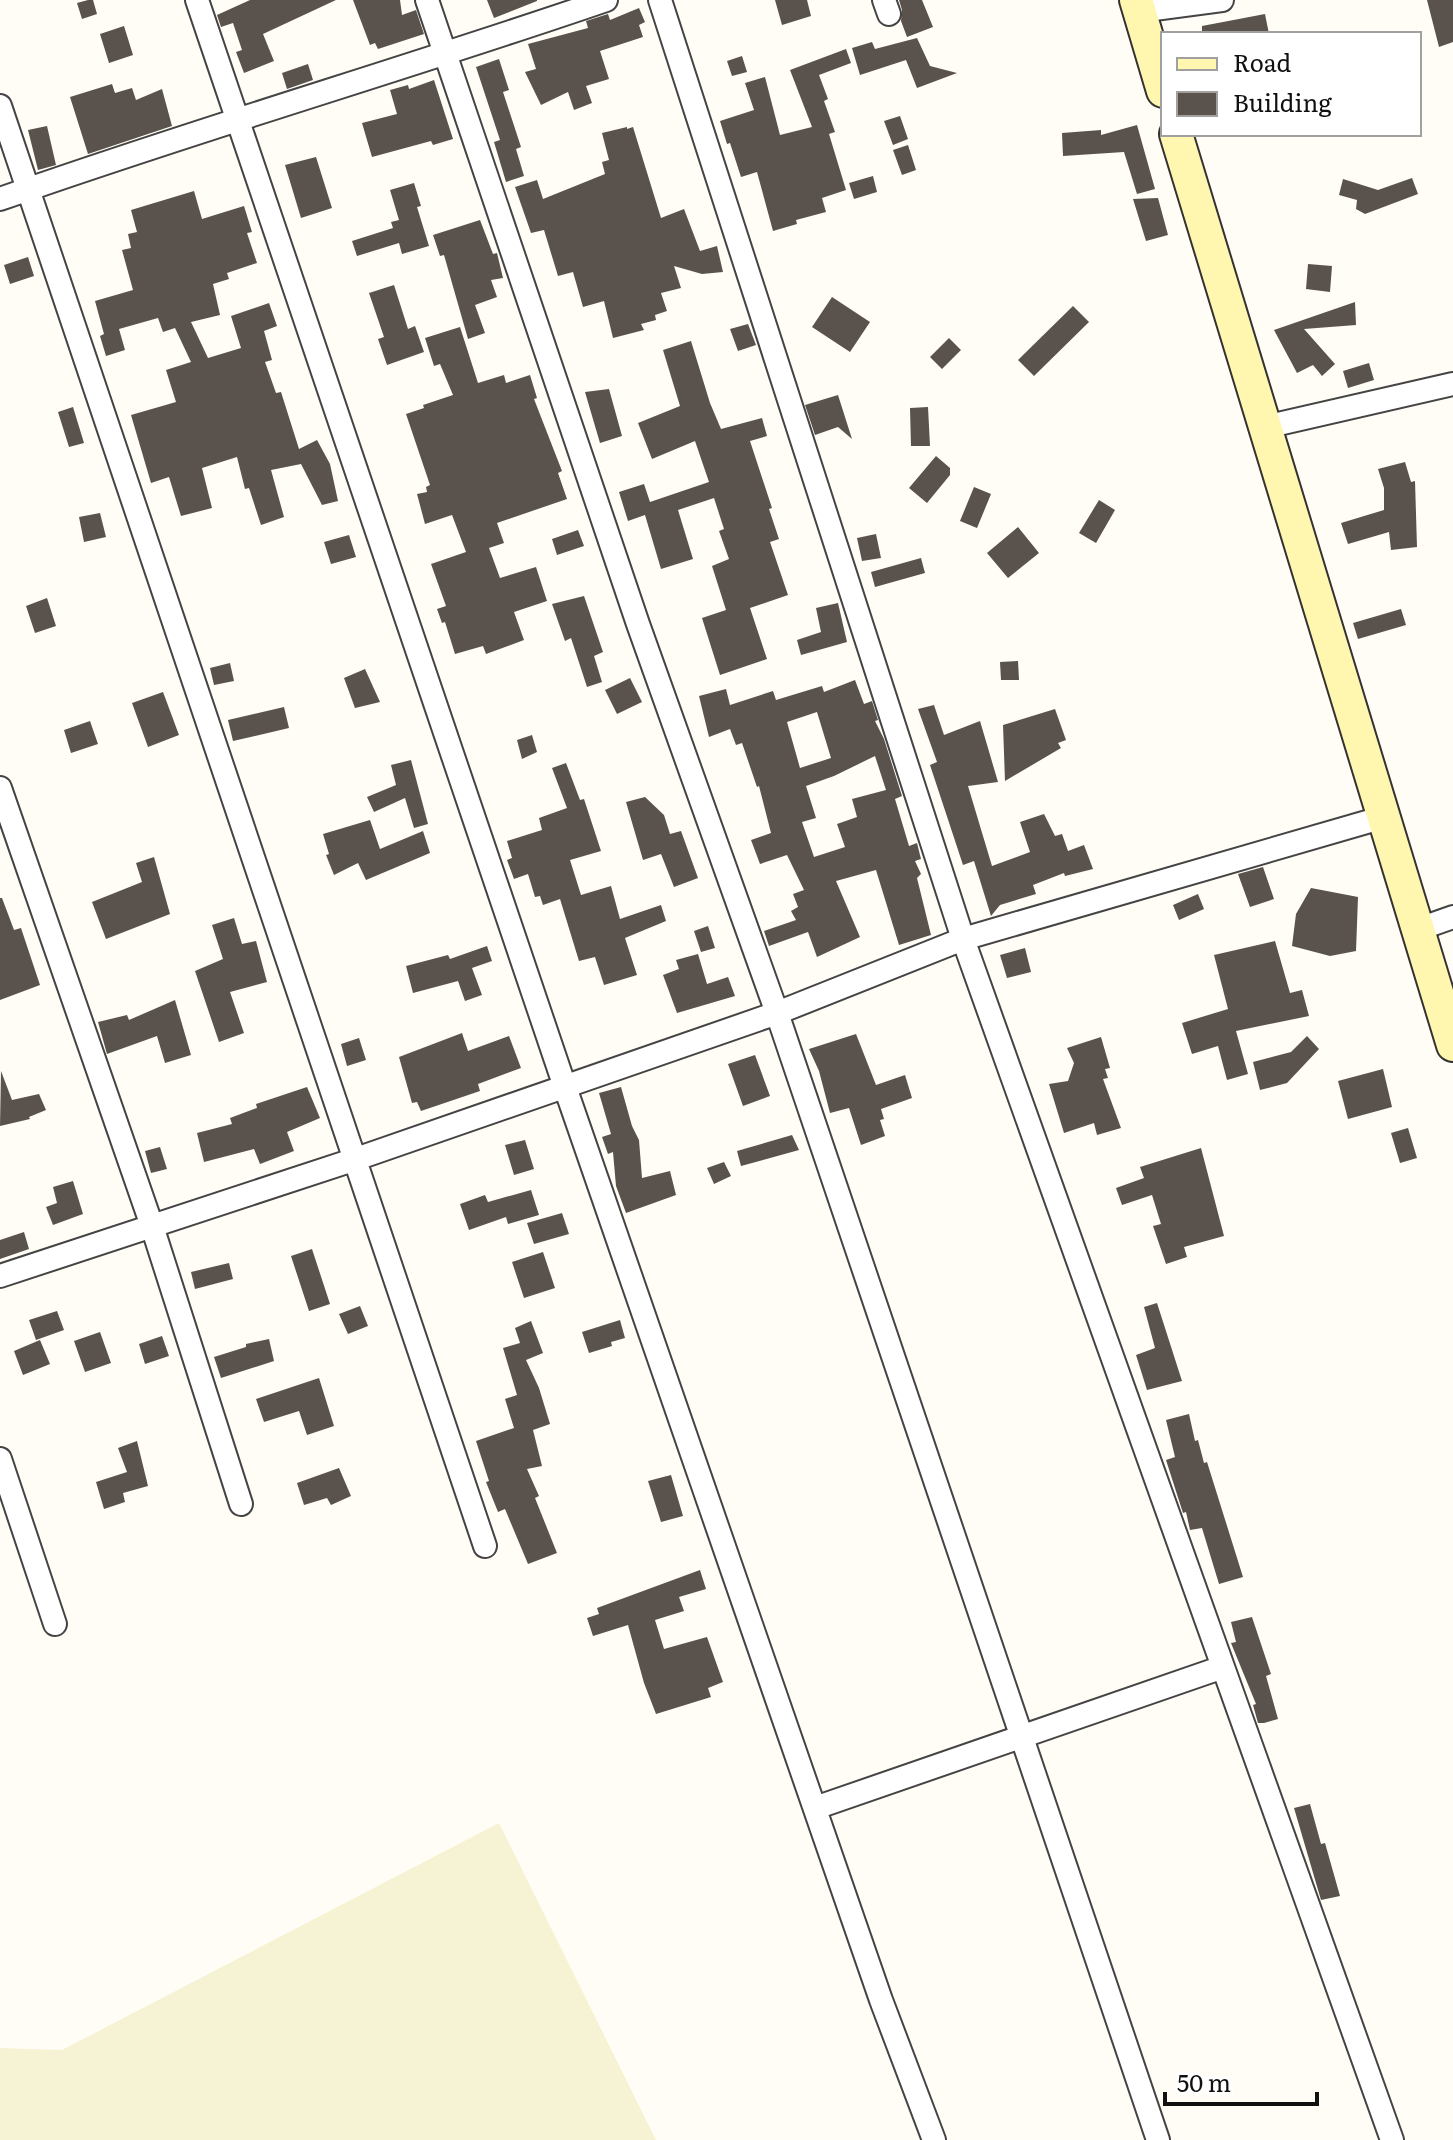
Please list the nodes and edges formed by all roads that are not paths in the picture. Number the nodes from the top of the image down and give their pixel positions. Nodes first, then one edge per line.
1 (197, 0) edge
2 (427, 0) edge
3 (606, 0) edge
4 (660, 0) edge
5 (1222, 0) edge
6 (1137, 6) edge
7 (446, 55) junction
8 (1161, 84) edge
9 (0, 106) edge
10 (239, 117) junction
11 (1177, 136) edge
12 (29, 189) junction
13 (0, 199) edge
14 (1453, 384) edge
15 (1265, 427) junction
16 (0, 788) edge
17 (1384, 817) junction
18 (1453, 917) edge
19 (1419, 929) junction
20 (963, 939) junction
21 (777, 1013) junction
22 (1453, 1045) edge
23 (565, 1087) junction
24 (356, 1159) junction
25 (152, 1226) junction
26 (0, 1276) edge
27 (0, 1459) edge
28 (241, 1504) dead end
29 (485, 1546) dead end
30 (55, 1624) dead end
31 (1223, 1667) junction
32 (1021, 1736) junction
33 (815, 1808) junction
34 (934, 2140) edge
35 (1158, 2140) edge
36 (1392, 2140) edge

1 - 10 street
2 - 7 street
3 - 7 street
4 - 20 street
5 - 6 street
6 - 8 main road
7 - 10 street
7 - 21 street
9 - 12 street
10 - 12 street
10 - 23 street
11 - 15 main road
12 - 13 street
12 - 24 street
14 - 15 street
15 - 17 main road
16 - 25 street
17 - 19 main road
17 - 20 street
18 - 19 street
19 - 22 main road
20 - 21 street
20 - 31 street
21 - 23 street
21 - 32 street
23 - 24 street
23 - 33 street
24 - 25 street
24 - 29 street
25 - 26 street
25 - 28 street
27 - 30 street
31 - 32 street
31 - 36 street
32 - 33 street
32 - 35 street
33 - 34 street

